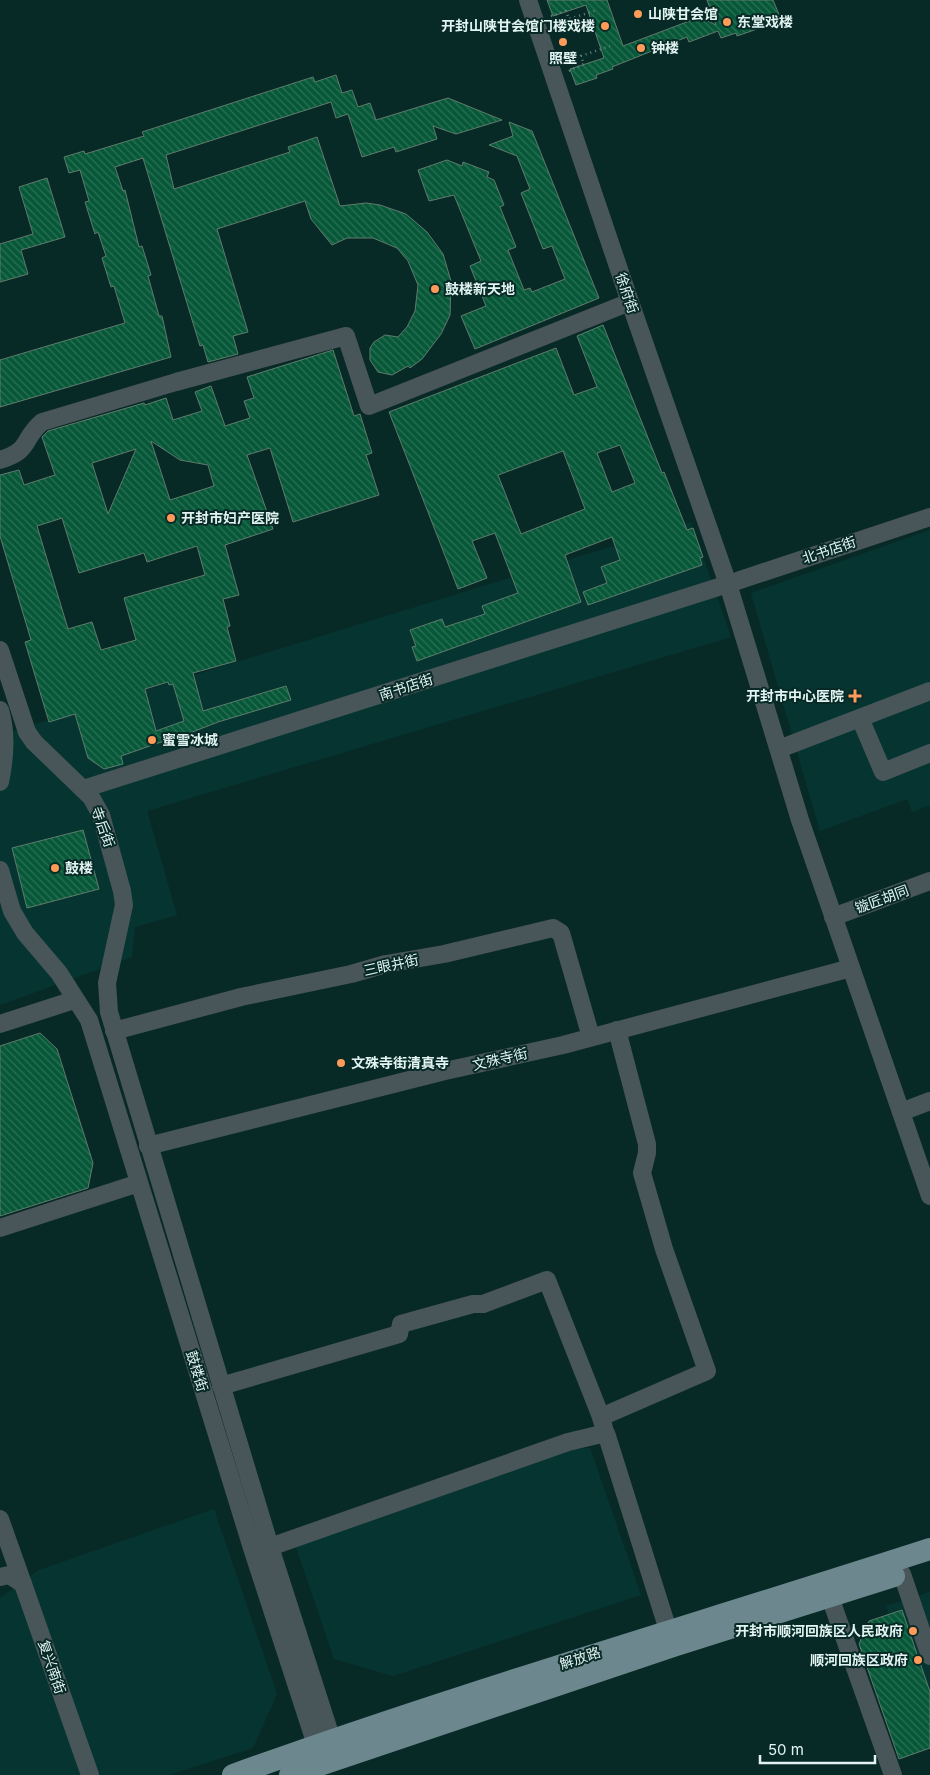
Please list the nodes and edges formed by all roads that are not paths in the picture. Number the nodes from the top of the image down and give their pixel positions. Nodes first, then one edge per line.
1 (528, 0) edge
2 (630, 302) junction
3 (0, 460) edge
4 (930, 517) edge
5 (728, 584) junction
6 (0, 650) edge
7 (930, 691) edge
8 (0, 710) edge
9 (860, 718) junction
10 (779, 749) junction
11 (930, 753) edge
12 (0, 782) edge
13 (83, 789) junction
14 (0, 870) edge
15 (930, 881) edge
16 (833, 917) junction
17 (851, 968) junction
18 (74, 1000) junction
19 (0, 1024) edge
20 (114, 1030) junction
21 (617, 1030) junction
22 (591, 1037) junction
23 (930, 1101) edge
24 (902, 1112) junction
25 (148, 1146) junction
26 (139, 1183) junction
27 (930, 1196) edge
28 (0, 1228) edge
29 (221, 1386) junction
30 (603, 1425) junction
31 (0, 1519) edge
32 (270, 1547) junction
33 (930, 1549) edge
34 (930, 1565) edge
35 (902, 1574) junction
36 (0, 1577) edge
37 (23, 1584) junction
38 (830, 1597) junction
39 (668, 1630) junction
40 (930, 1656) edge
41 (329, 1759) edge
42 (90, 1775) edge
43 (233, 1775) edge
44 (290, 1775) edge
45 (893, 1775) edge

1 - 2 street, 徐府街
2 - 3 street
2 - 5 street, 徐府街
4 - 5 street, 北书店街
5 - 10 street, 徐府街
5 - 13 street, 南书店街
6 - 13 street, 寺后街
7 - 9 street
8 - 12 street
9 - 10 street
9 - 11 street
10 - 16 street, 徐府街
13 - 20 street, 寺后街
14 - 18 street
15 - 16 street, 镟匠胡同
16 - 17 street, 徐府街
17 - 21 street, 文殊寺街
17 - 24 street, 徐府街
18 - 19 street
18 - 26 street, 鼓楼街
20 - 22 street, 三眼井街
20 - 25 street, 鼓楼街
21 - 22 street, 文殊寺街
21 - 30 street
22 - 25 street, 文殊寺街
23 - 24 street
24 - 27 street, 徐府街
25 - 29 street, 鼓楼街
26 - 28 street
26 - 41 street, 鼓楼街
29 - 30 street
29 - 32 street, 鼓楼街
30 - 32 street
30 - 39 street
31 - 37 street, 复兴南街
32 - 41 street, 鼓楼街
33 - 39 main road, 解放路
34 - 35 main road, 解放路
35 - 38 main road, 解放路
35 - 40 street
36 - 37 street
37 - 42 street, 复兴南街
38 - 41 main road, 解放路
38 - 45 street
39 - 41 main road, 解放路
41 - 43 main road, 解放路
41 - 44 main road, 解放路

